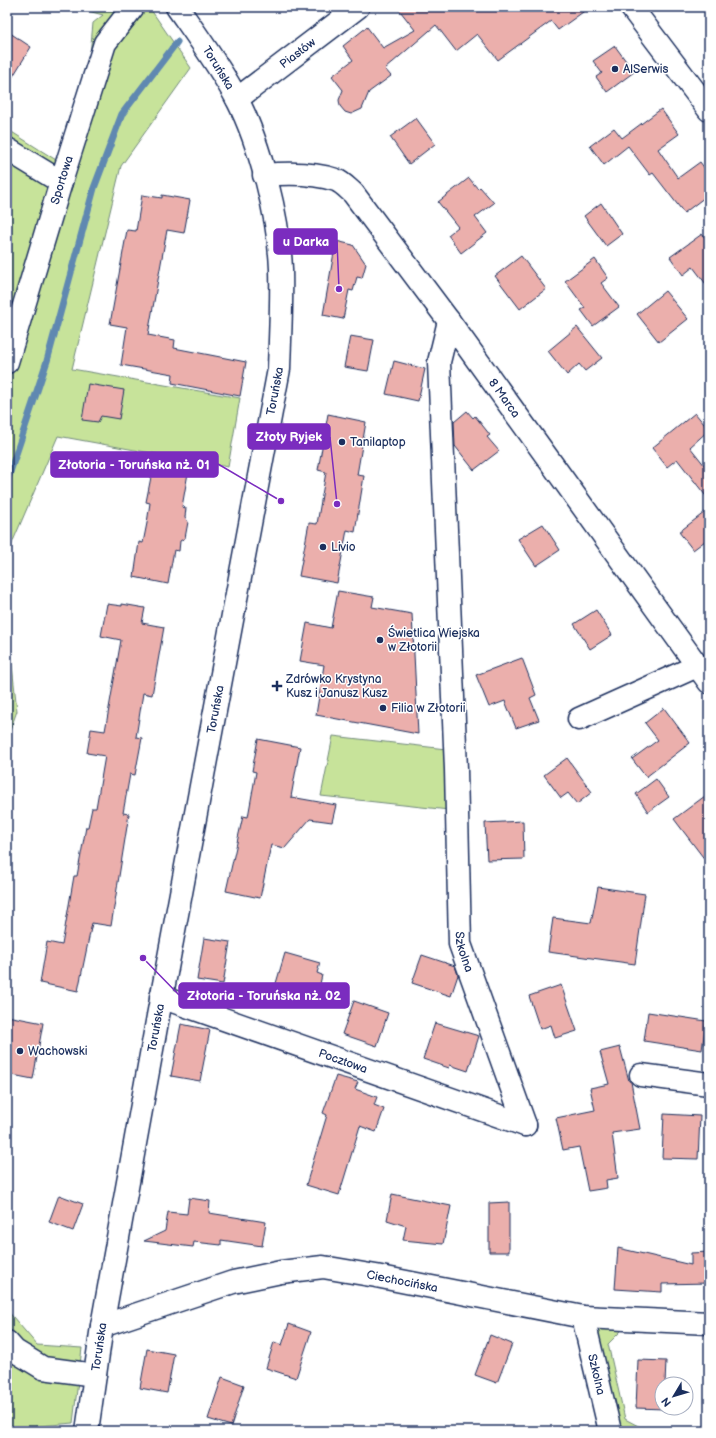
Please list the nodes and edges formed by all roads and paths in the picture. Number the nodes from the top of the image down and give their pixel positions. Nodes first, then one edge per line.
1 (133, 7) edge
2 (177, 7) edge
3 (358, 7) edge
4 (630, 7) edge
5 (237, 99) junction
6 (709, 110) edge
7 (7, 149) edge
8 (264, 175) junction
9 (60, 182) junction
10 (448, 321) junction
11 (7, 362) edge
12 (703, 674) edge
13 (579, 719) dead end
14 (161, 997) junction
15 (641, 1075) dead end
16 (709, 1084) edge
17 (525, 1125) joint
18 (583, 1317) junction
19 (709, 1323) edge
20 (102, 1326) junction
21 (7, 1342) edge
22 (95, 1375) junction
23 (87, 1431) edge
24 (610, 1431) edge

1 - 9 street, Sportowa
2 - 5 street, Toruńska
3 - 5 street, Piastów
4 - 6 street
5 - 8 street, Toruńska
7 - 9 street
8 - 10 street, 8 Marca
8 - 14 street, Toruńska
9 - 11 street, Sportowa
10 - 12 street, 8 Marca
10 - 17 street, Szkolna
12 - 13 street
14 - 17 street, Pocztowa
14 - 20 street, Toruńska
15 - 16 street
18 - 19 street, Ciechocińska
18 - 20 street, Ciechocińska
18 - 24 street, Szkolna
20 - 22 street, Toruńska
21 - 22 street
22 - 23 street, Toruńska

